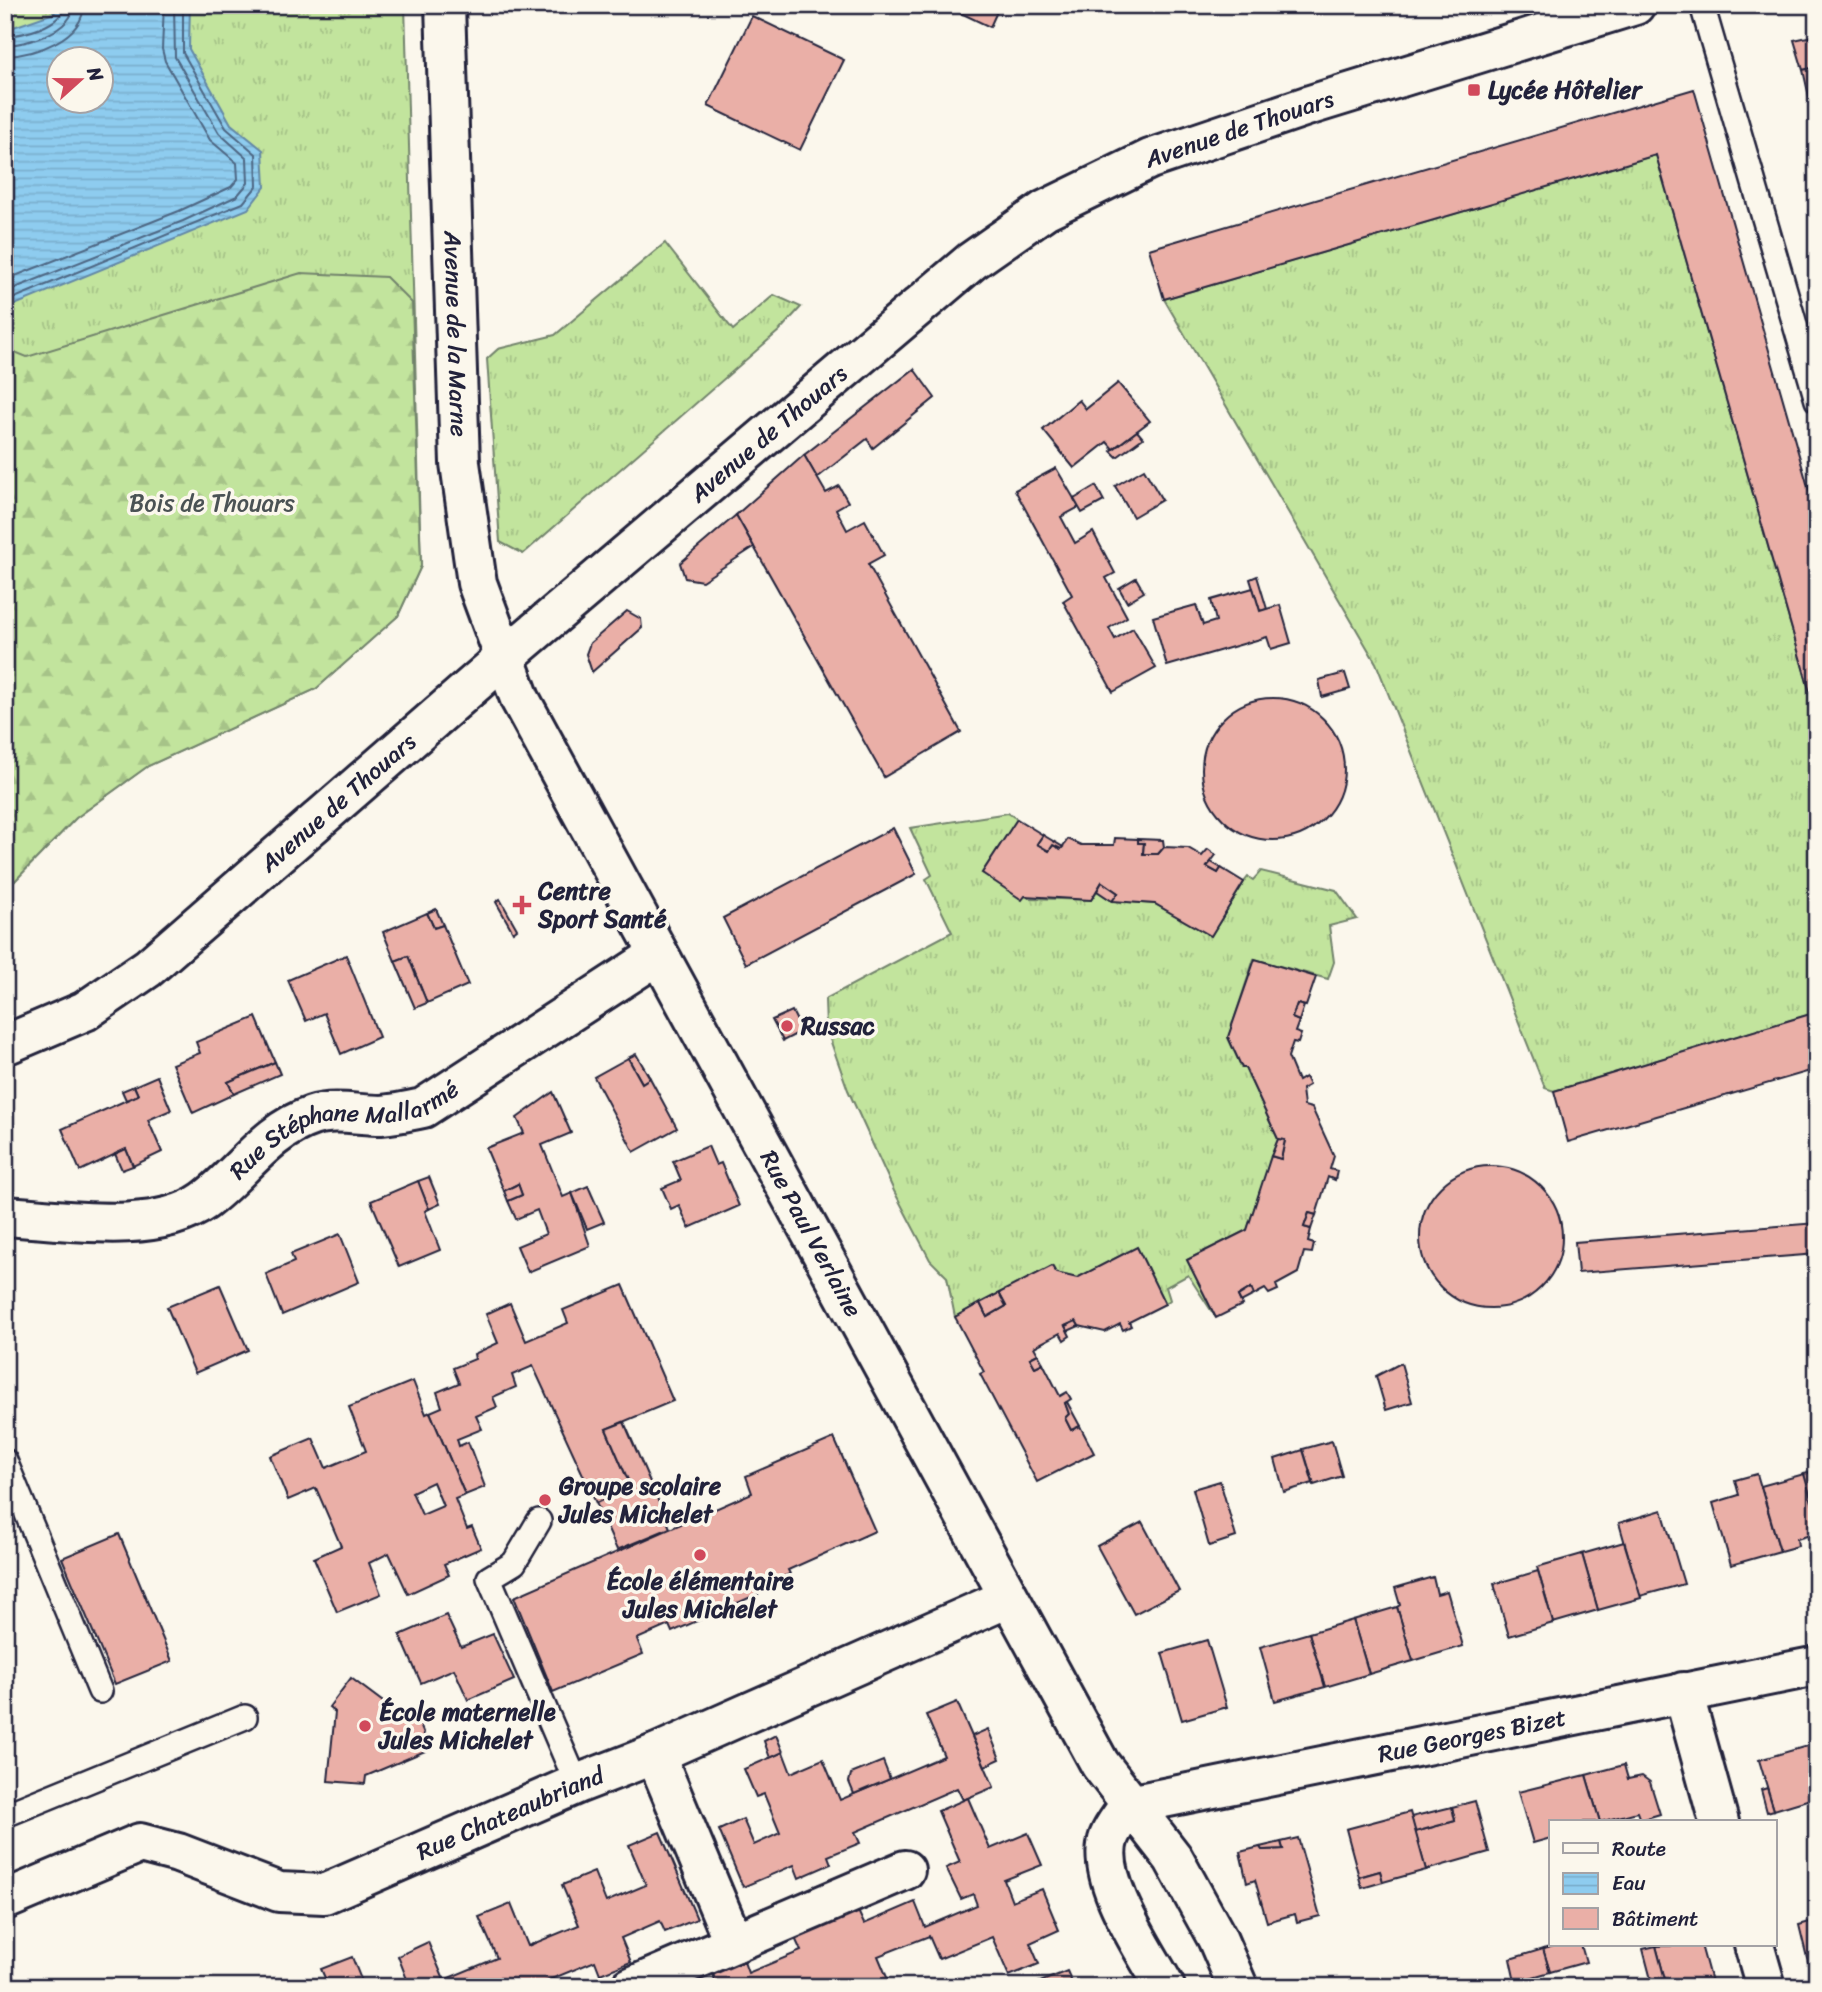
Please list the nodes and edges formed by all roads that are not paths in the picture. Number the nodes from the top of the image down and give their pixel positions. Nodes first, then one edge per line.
1 (445, 5) edge
2 (1635, 5) edge
3 (1702, 5) edge
4 (1817, 400) edge
5 (503, 658) junction
6 (659, 955) junction
7 (5, 1045) edge
8 (5, 1216) edge
9 (5, 1461) edge
10 (539, 1521) dead end
11 (1008, 1598) junction
12 (1817, 1665) edge
13 (100, 1691) dead end
14 (1684, 1692) junction
15 (245, 1717) dead end
16 (655, 1754) junction
17 (577, 1784) junction
18 (1129, 1805) junction
19 (5, 1815) edge
20 (1718, 1820) edge
21 (905, 1870) dead end
22 (5, 1900) edge
23 (734, 1942) junction
24 (1754, 1946) edge
25 (631, 1987) edge
26 (1165, 1987) edge
27 (1238, 1987) edge
28 (1766, 1987) edge

1 - 5 street, Avenue de la Marne
2 - 5 street, Avenue de Thouars
3 - 4 lane
5 - 6 street, Rue Paul Verlaine
5 - 7 street, Avenue de Thouars
6 - 8 street, Rue Stéphane Mallarmé
6 - 11 street, Rue Paul Verlaine
9 - 13 lane
10 - 17 lane
11 - 16 street, Rue Chateaubriand
11 - 18 street, Rue Paul Verlaine
12 - 14 street, Rue Georges Bizet
14 - 18 street, Rue Georges Bizet
14 - 20 street
15 - 19 lane
16 - 17 street, Rue Chateaubriand
16 - 23 street
17 - 22 street, Rue Chateaubriand
18 - 26 street
18 - 27 street, Rue Paul Verlaine
21 - 23 street
23 - 25 street
24 - 28 street

